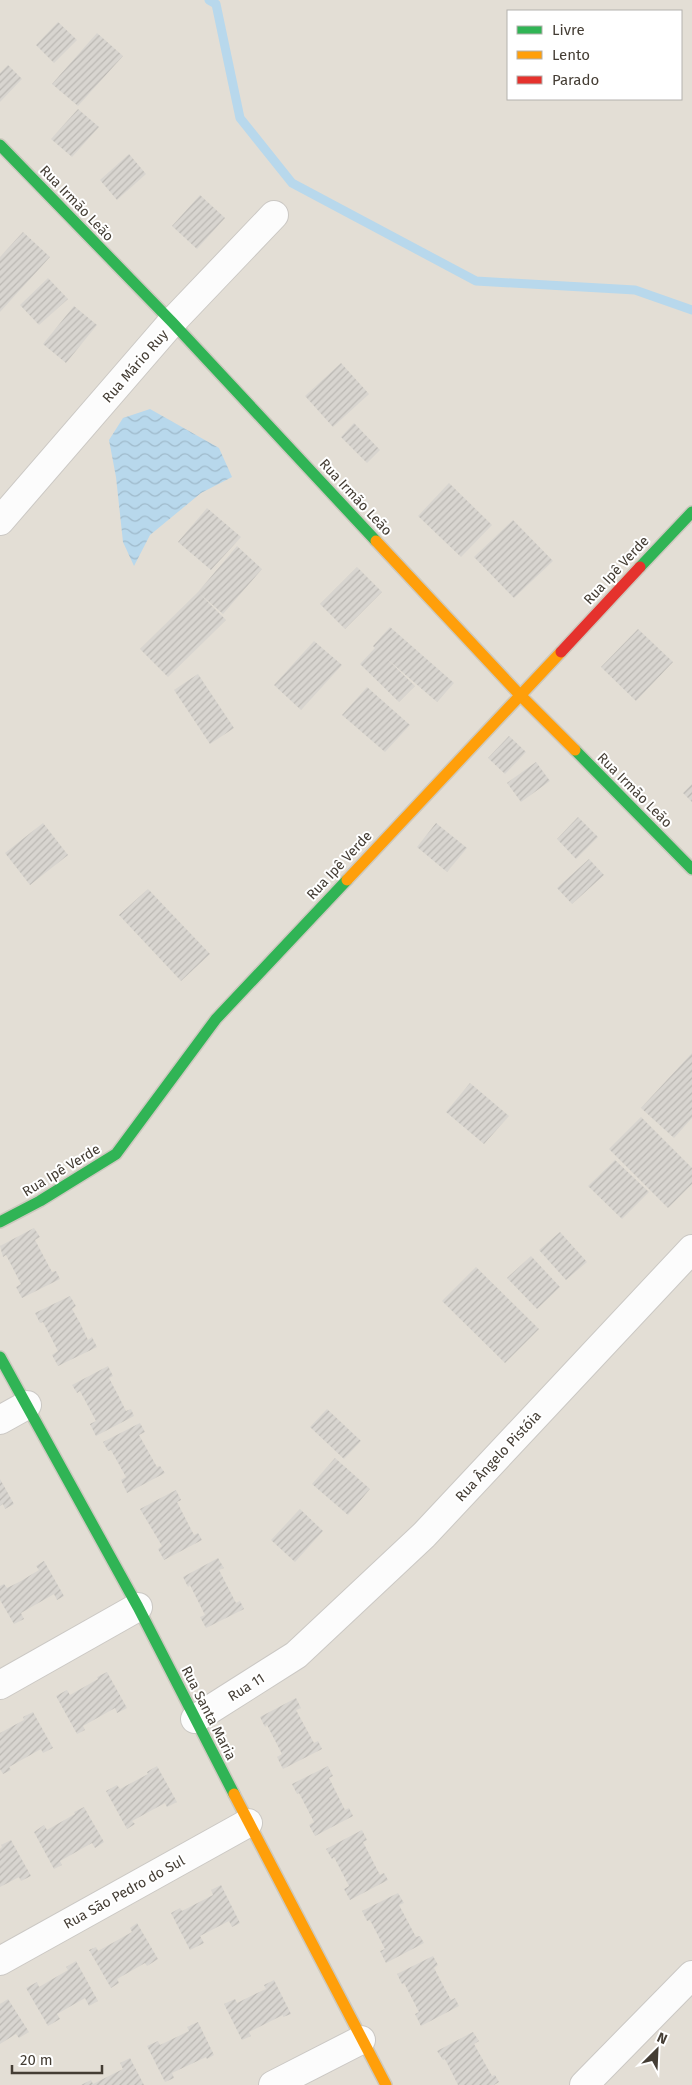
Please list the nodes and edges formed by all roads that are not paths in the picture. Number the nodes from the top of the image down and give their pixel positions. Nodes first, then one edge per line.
1 (0, 145) edge
2 (274, 215) dead end
3 (172, 322) junction
4 (692, 512) edge
5 (0, 521) edge
6 (519, 694) junction
7 (692, 869) edge
8 (0, 1222) edge
9 (692, 1249) edge
10 (0, 1357) edge
11 (27, 1405) junction
12 (0, 1420) edge
13 (138, 1607) junction
14 (296, 1655) joint
15 (0, 1685) edge
16 (195, 1719) junction
17 (248, 1823) junction
18 (0, 1961) edge
19 (692, 1975) edge
20 (361, 2040) junction
21 (273, 2085) edge
22 (386, 2085) edge
23 (584, 2085) edge

1 - 3 street, Rua Irmão Leão
2 - 3 street, Rua Mário Ruy
3 - 5 street, Rua Mário Ruy
3 - 6 street, Rua Irmão Leão
4 - 6 street, Rua Ipê Verde
6 - 7 street, Rua Irmão Leão
6 - 8 street, Rua Ipê Verde
9 - 14 street, Rua Ângelo Pistóia
10 - 11 street, Rua Santa Maria
11 - 12 street
11 - 13 street, Rua Santa Maria
13 - 15 street
13 - 16 street, Rua Santa Maria
14 - 16 street, Rua 11
16 - 17 street, Rua Santa Maria
17 - 18 street, Rua São Pedro do Sul
17 - 20 street, Rua Santa Maria
19 - 23 street
20 - 21 street
20 - 22 street, Rua Santa Maria

